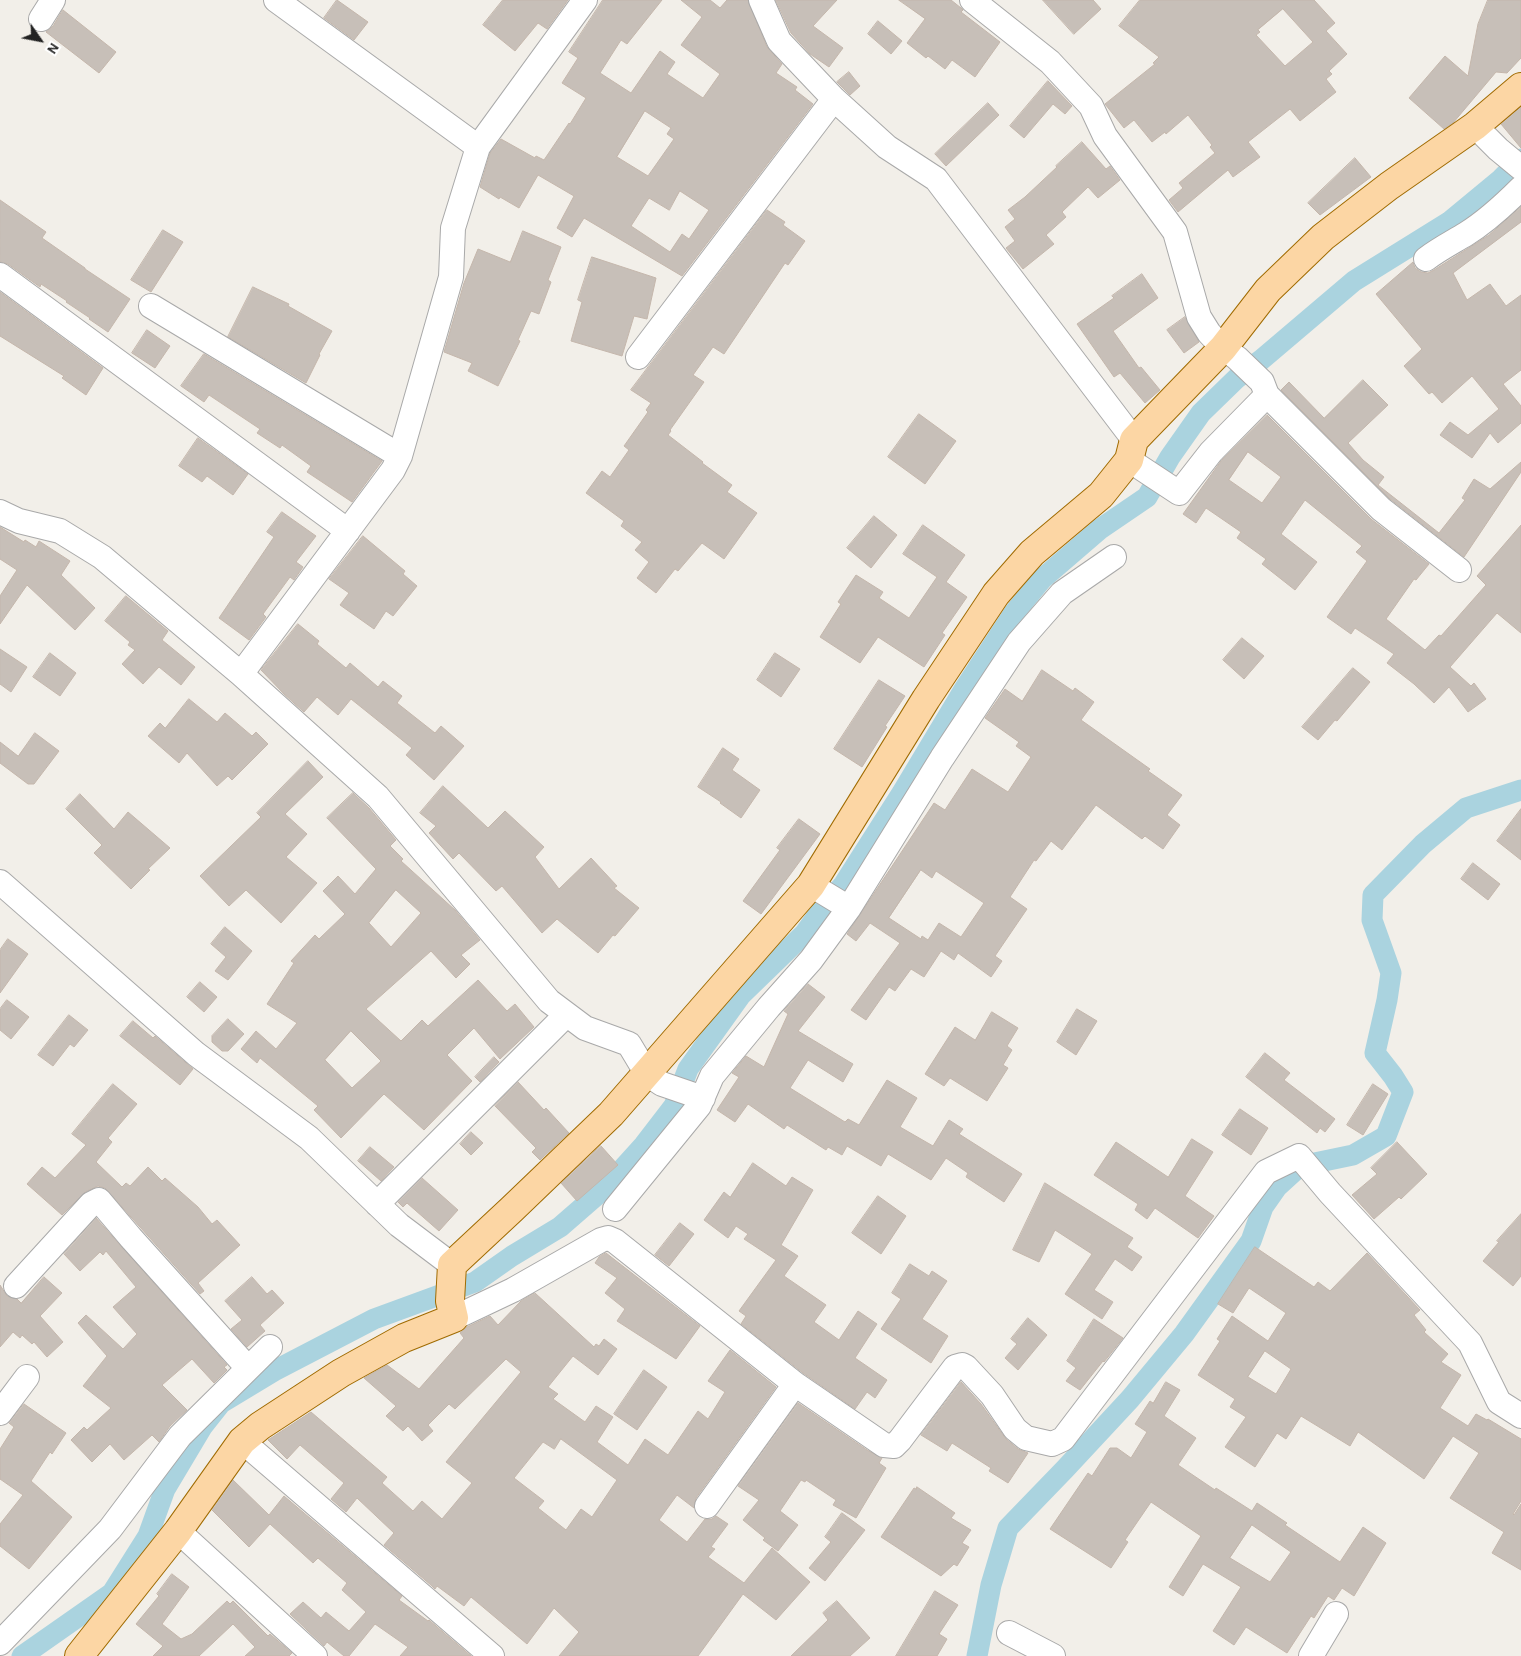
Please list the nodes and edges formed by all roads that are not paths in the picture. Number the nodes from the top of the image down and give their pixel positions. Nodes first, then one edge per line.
1 (276, 0) edge
2 (585, 0) edge
3 (761, 0) edge
4 (972, 0) edge
5 (1521, 87) edge
6 (834, 99) junction
7 (1475, 126) junction
8 (478, 147) junction
9 (1521, 168) edge
10 (1521, 188) edge
11 (1426, 259) dead end
12 (0, 275) edge
13 (151, 306) dead end
14 (1230, 353) junction
15 (638, 357) dead end
16 (1264, 388) junction
17 (400, 456) junction
18 (1135, 456) junction
19 (0, 512) edge
20 (348, 531) junction
21 (1114, 557) dead end
22 (1459, 570) dead end
23 (241, 674) junction
24 (0, 882) edge
25 (818, 889) junction
26 (849, 908) junction
27 (566, 1014) junction
28 (654, 1079) junction
29 (698, 1097) junction
30 (377, 1204) junction
31 (615, 1209) dead end
32 (16, 1286) dead end
33 (452, 1290) junction
34 (270, 1347) dead end
35 (247, 1367) junction
36 (27, 1377) dead end
37 (795, 1384) junction
38 (0, 1413) edge
39 (1521, 1416) edge
40 (242, 1441) junction
41 (707, 1506) dead end
42 (178, 1531) junction
43 (1336, 1614) dead end
44 (1009, 1632) dead end
45 (0, 1643) edge
46 (79, 1656) edge
47 (314, 1656) edge
48 (492, 1656) edge
49 (1053, 1656) edge
50 (1311, 1656) edge

1 - 8 street
2 - 8 street
3 - 6 street
4 - 14 street
5 - 7 main road
6 - 15 street
6 - 18 street
7 - 9 street
7 - 14 main road
8 - 17 street
10 - 11 street
12 - 20 street
13 - 17 street
14 - 16 street
14 - 18 main road
16 - 18 street
16 - 22 street
17 - 20 street
18 - 25 main road
19 - 23 street
20 - 23 street
21 - 26 street
23 - 27 street
24 - 30 street
25 - 26 street
25 - 28 main road
26 - 29 street
27 - 28 street
27 - 30 street
28 - 29 street
28 - 33 main road
29 - 31 street
30 - 33 street
32 - 35 street
33 - 37 street
33 - 40 main road
34 - 35 street
35 - 45 street
36 - 38 street
37 - 39 street
37 - 41 street
40 - 42 main road
40 - 48 street
42 - 46 main road
42 - 47 street
43 - 50 street
44 - 49 street

